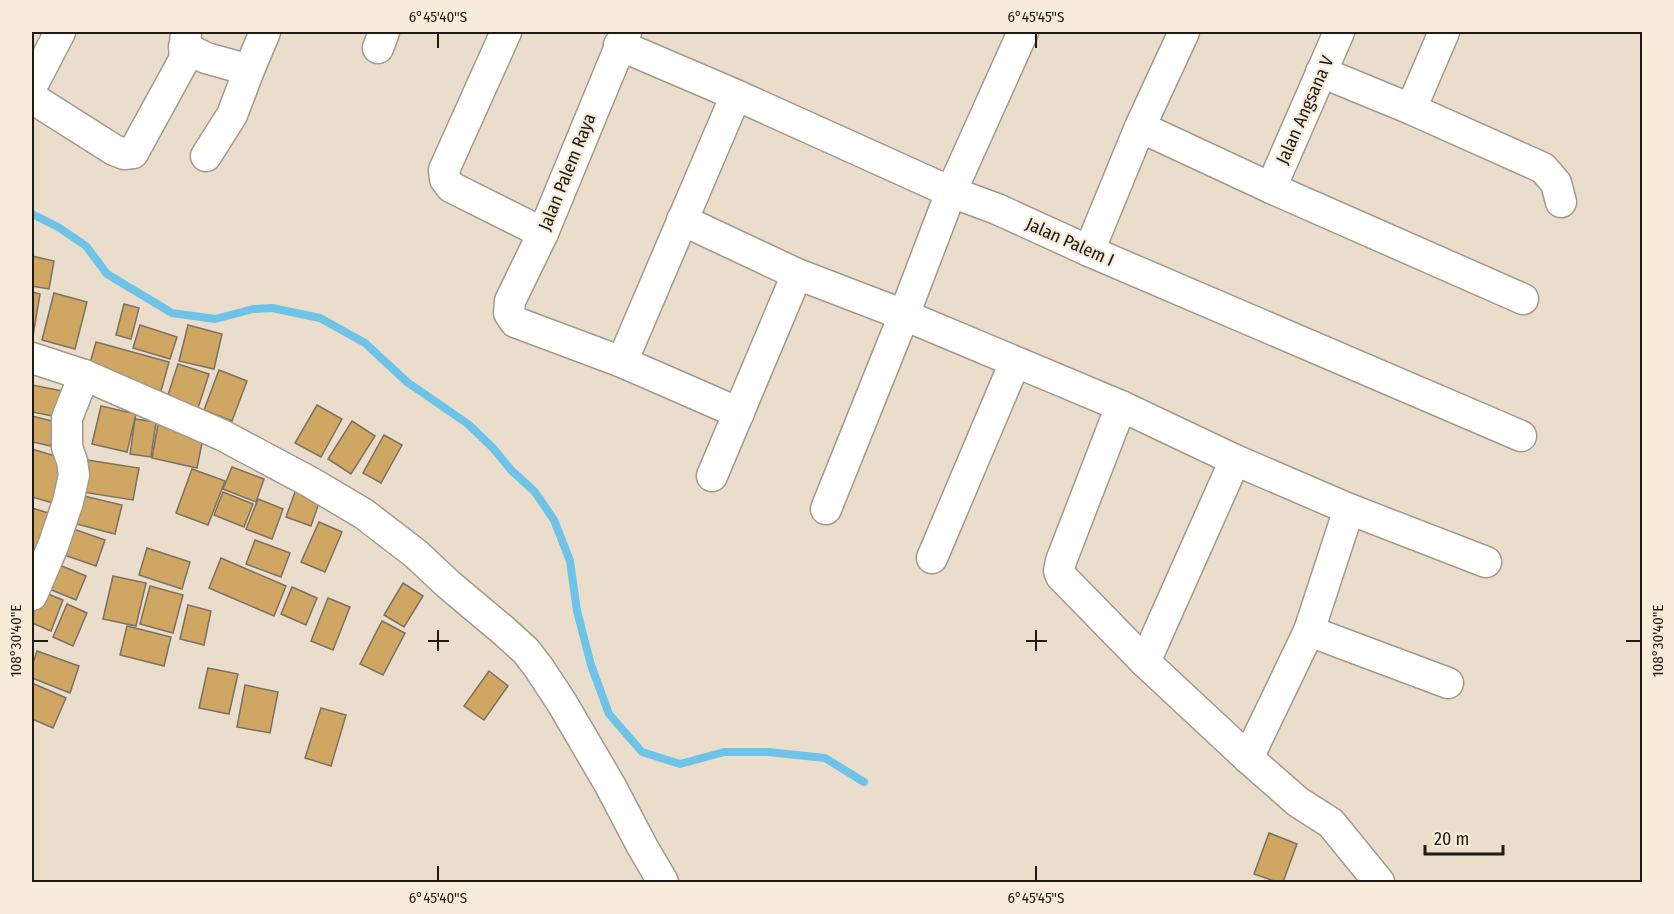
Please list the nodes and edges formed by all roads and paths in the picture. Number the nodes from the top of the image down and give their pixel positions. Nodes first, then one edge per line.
1 (60, 32) edge
2 (265, 32) edge
3 (506, 32) edge
4 (1023, 32) edge
5 (1184, 32) edge
6 (1339, 32) edge
7 (1438, 34) edge
8 (623, 38) edge
9 (185, 39) edge
10 (249, 70) junction
11 (1321, 72) junction
12 (32, 86) edge
13 (736, 95) junction
14 (32, 98) edge
15 (1411, 109) junction
16 (1140, 127) junction
17 (206, 156) dead end
18 (1271, 188) junction
19 (951, 192) junction
20 (1561, 202) dead end
21 (682, 220) junction
22 (543, 233) junction
23 (1089, 251) junction
24 (797, 274) junction
25 (1523, 299) dead end
26 (904, 315) junction
27 (32, 358) edge
28 (622, 362) junction
29 (1016, 362) junction
30 (84, 375) junction
31 (1121, 406) junction
32 (739, 413) junction
33 (1521, 436) dead end
34 (1235, 460) junction
35 (712, 476) dead end
36 (826, 509) dead end
37 (1349, 509) junction
38 (932, 558) dead end
39 (1486, 562) dead end
40 (32, 595) edge
41 (1309, 631) junction
42 (1145, 662) junction
43 (1448, 683) dead end
44 (1248, 758) junction
45 (663, 882) edge
46 (1378, 882) edge

1 - 12 street
2 - 10 street
3 - 22 street
4 - 19 street
5 - 16 street
6 - 11 street, Jalan Angsana V
7 - 15 street
8 - 13 street, Jalan Palem I
8 - 22 street, Jalan Palem Raya
9 - 10 street
9 - 14 street
10 - 17 street
11 - 15 street
11 - 18 street, Jalan Angsana V
13 - 19 street, Jalan Palem I
13 - 21 street
15 - 20 street
16 - 18 street
16 - 23 street
18 - 25 street
19 - 23 street, Jalan Palem I
19 - 26 street
21 - 24 street
21 - 28 street
22 - 28 street, Jalan Palem Raya
23 - 33 street, Jalan Palem I
24 - 26 street
24 - 32 street
26 - 29 street
26 - 36 street
27 - 30 street
28 - 32 street
29 - 31 street
29 - 38 street
30 - 40 street
30 - 45 street
31 - 34 street
31 - 42 street
32 - 35 street
34 - 37 street
34 - 42 street
37 - 39 street
37 - 41 street
41 - 43 street
41 - 44 street
42 - 44 street
44 - 46 street

